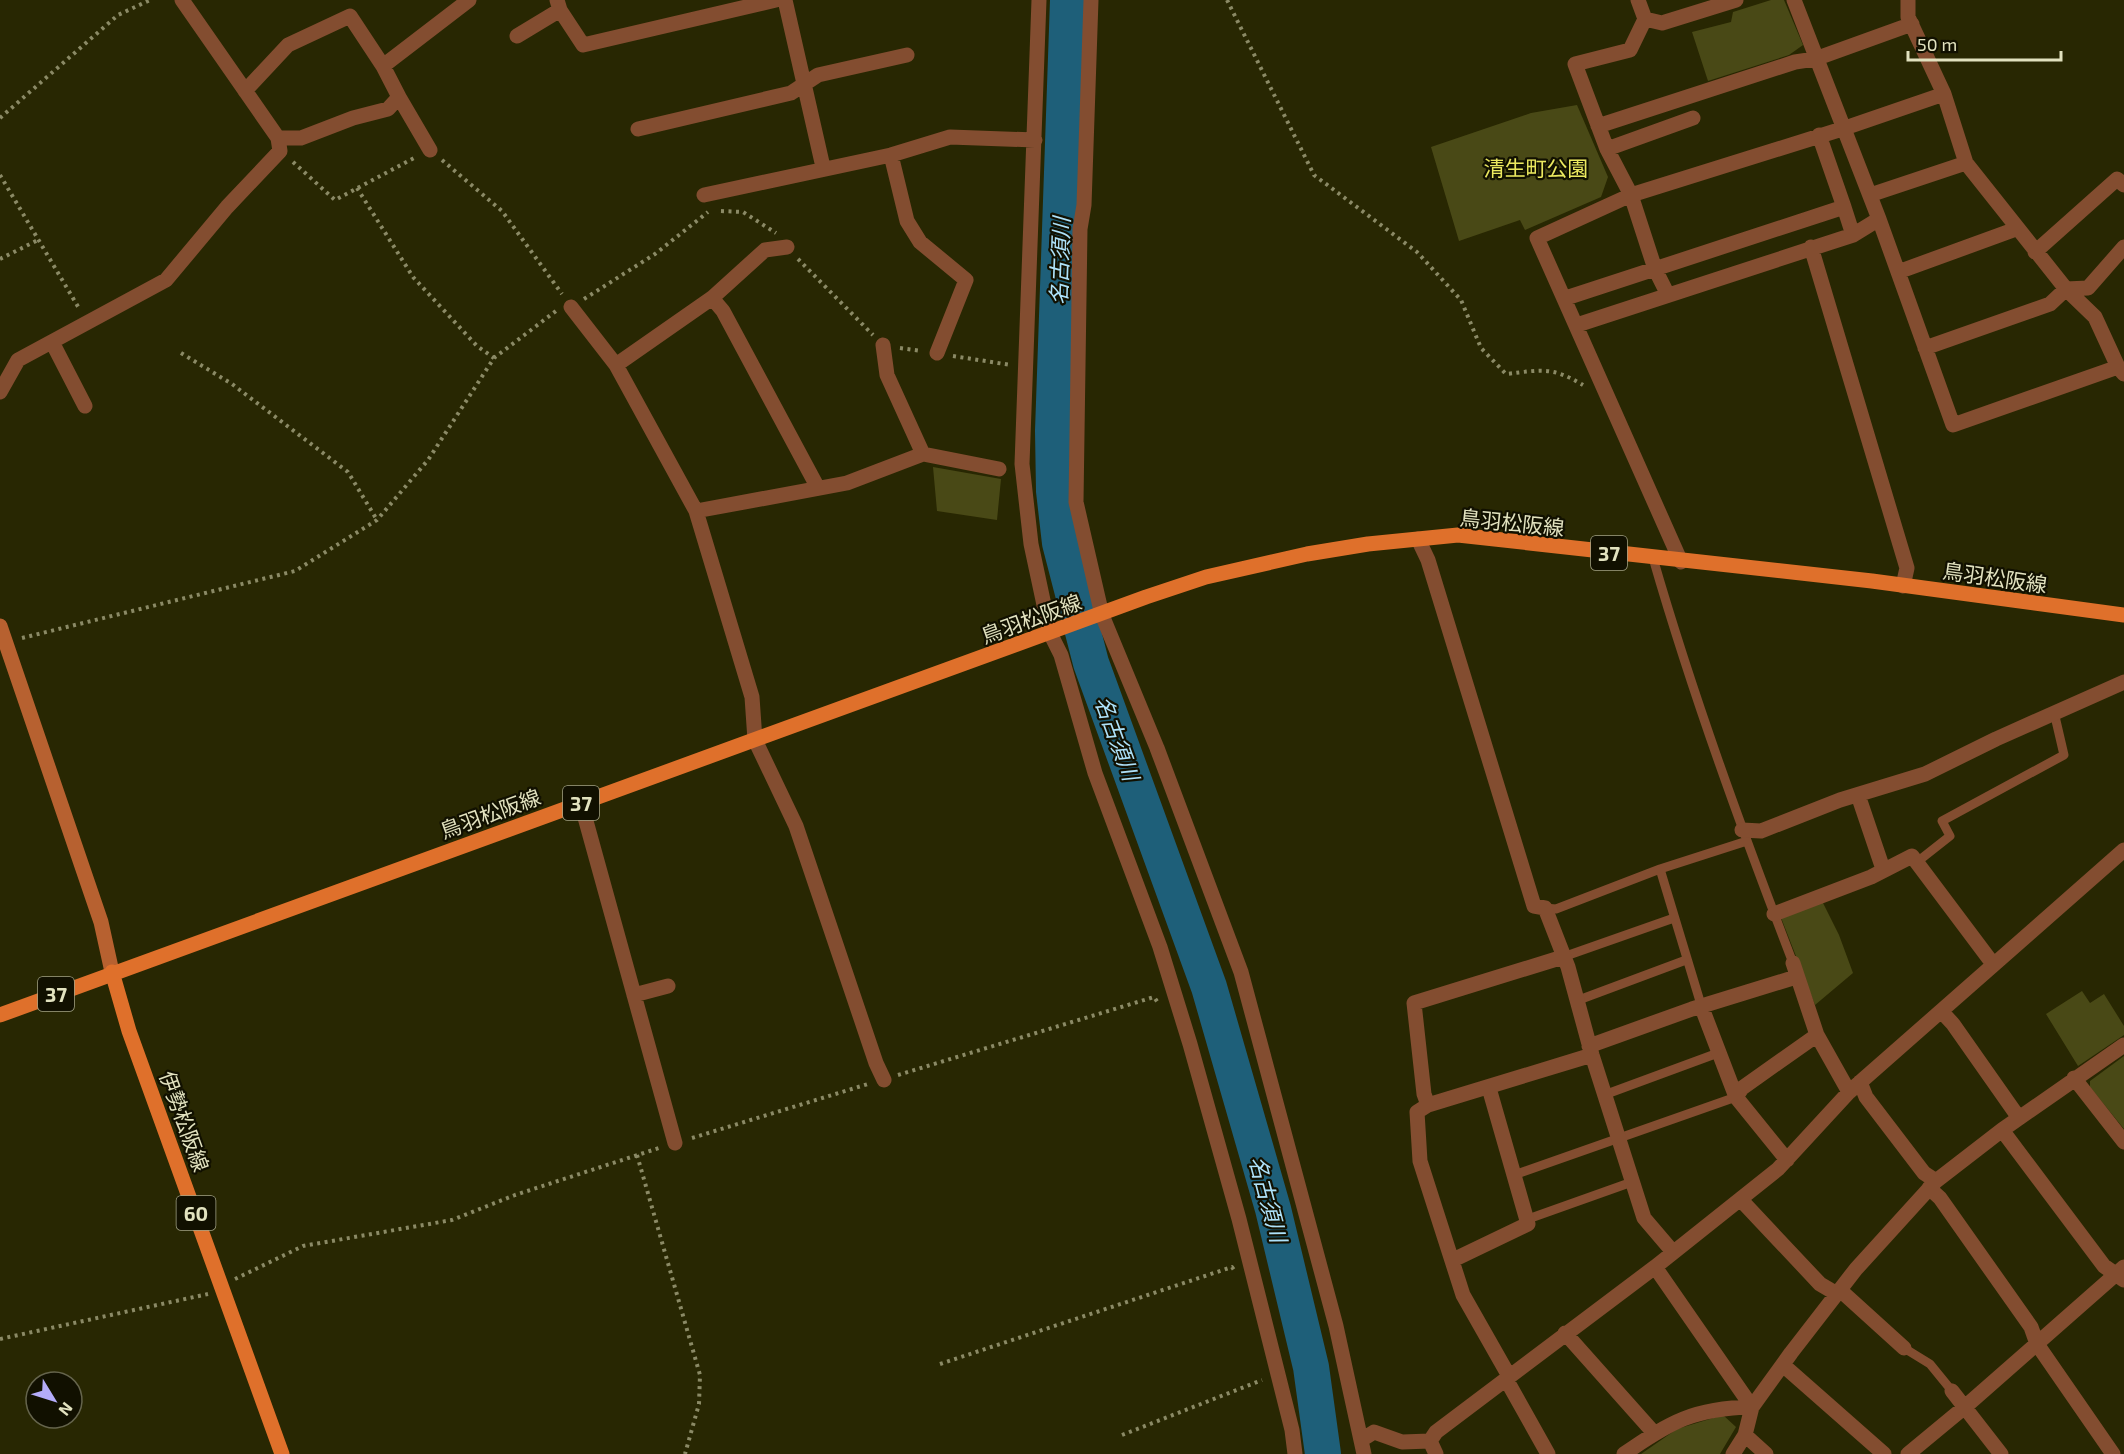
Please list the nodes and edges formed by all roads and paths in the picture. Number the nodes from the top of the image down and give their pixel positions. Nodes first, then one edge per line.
1 (150, 0) edge
2 (182, 0) edge
3 (469, 0) edge
4 (776, 0) edge
5 (785, 0) edge
6 (1040, 0) edge
7 (1091, 0) edge
8 (1227, 0) edge
9 (1638, 0) edge
10 (1736, 0) edge
11 (1794, 0) edge
12 (1908, 0) edge
13 (558, 5) edge
14 (1645, 19) junction
15 (1912, 24) junction
16 (517, 36) dead end
17 (907, 55) dead end
18 (1815, 59) junction
19 (382, 66) junction
20 (804, 84) junction
21 (245, 91) junction
22 (1944, 94) junction
23 (399, 97) junction
24 (0, 118) edge
25 (1693, 118) dead end
26 (1598, 126) junction
27 (638, 129) dead end
28 (1842, 129) junction
29 (1819, 135) junction
30 (1035, 140) junction
31 (279, 144) junction
32 (1607, 149) junction
33 (430, 150) junction
34 (891, 155) junction
35 (1965, 163) junction
36 (823, 168) junction
37 (0, 175) edge
38 (2124, 185) edge
39 (357, 188) junction
40 (704, 195) dead end
41 (1631, 195) junction
42 (1870, 195) junction
43 (1844, 207) junction
44 (1878, 219) junction
45 (2016, 229) junction
46 (1853, 235) junction
47 (38, 240) junction
48 (787, 247) junction
49 (1811, 247) junction
50 (2124, 247) edge
51 (2035, 252) junction
52 (0, 259) edge
53 (1655, 269) junction
54 (1898, 272) junction
55 (2066, 289) junction
56 (1668, 295) junction
57 (712, 298) junction
58 (1566, 298) junction
59 (571, 307) junction
60 (88, 323) junction
61 (1577, 325) junction
62 (52, 342) junction
63 (883, 345) junction
64 (1925, 348) junction
65 (181, 353) dead end
66 (937, 353) junction
67 (494, 358) junction
68 (616, 365) junction
69 (1027, 367) junction
70 (2121, 370) edge
71 (1601, 379) junction
72 (0, 392) edge
73 (85, 406) dead end
74 (923, 454) junction
75 (999, 469) dead end
76 (818, 488) junction
77 (696, 511) junction
78 (377, 520) junction
79 (1418, 539) junction
80 (1653, 558) junction
81 (1681, 562) junction
82 (1903, 586) junction
83 (1102, 615) junction
84 (2124, 615) edge
85 (0, 626) edge
86 (1050, 633) junction
87 (2, 643) edge
88 (2124, 682) edge
89 (2054, 712) junction
90 (755, 740) junction
91 (1858, 795) junction
92 (581, 803) junction
93 (1745, 836) junction
94 (2124, 850) edge
95 (1917, 862) junction
96 (1660, 869) junction
97 (1883, 869) junction
98 (1545, 908) junction
99 (1774, 914) junction
100 (1674, 918) junction
101 (1563, 957) junction
102 (1686, 960) junction
103 (1993, 964) junction
104 (1794, 970) junction
105 (112, 972) junction
106 (668, 986) dead end
107 (634, 995) junction
108 (1576, 1001) junction
109 (1161, 1007) dead end
110 (1702, 1008) junction
111 (1941, 1011) junction
112 (0, 1015) edge
113 (1817, 1035) junction
114 (2124, 1045) edge
115 (1590, 1050) junction
116 (1718, 1053) junction
117 (2074, 1078) junction
118 (884, 1080) junction
119 (1855, 1087) junction
120 (1489, 1088) junction
121 (1604, 1095) junction
122 (1736, 1097) junction
123 (1428, 1106) junction
124 (2019, 1118) junction
125 (2002, 1130) junction
126 (1617, 1139) junction
127 (2124, 1142) edge
128 (675, 1143) junction
129 (637, 1155) junction
130 (1787, 1160) junction
131 (1514, 1175) junction
132 (1632, 1182) junction
133 (1933, 1185) junction
134 (1741, 1200) junction
135 (1528, 1220) junction
136 (1674, 1252) junction
137 (1453, 1260) junction
138 (1655, 1267) junction
139 (2122, 1274) edge
140 (1237, 1276) dead end
141 (223, 1285) junction
142 (1839, 1292) junction
143 (1565, 1333) junction
144 (0, 1338) edge
145 (2037, 1344) junction
146 (1904, 1347) joint
147 (940, 1364) dead end
148 (1783, 1365) junction
149 (1507, 1377) junction
150 (1269, 1390) dead end
151 (1952, 1391) joint
152 (1966, 1406) junction
153 (1752, 1407) junction
154 (1654, 1433) junction
155 (1122, 1435) dead end
156 (1745, 1436) junction
157 (1363, 1446) edge
158 (1433, 1448) edge
159 (282, 1454) edge
160 (685, 1454) edge
161 (1295, 1454) edge
162 (1548, 1454) edge
163 (1624, 1454) edge
164 (1733, 1454) edge
165 (1766, 1454) edge
166 (1884, 1454) edge
167 (1908, 1454) edge
168 (2001, 1454) edge
169 (2113, 1454) edge

1 - 24 path
2 - 21 street
3 - 19 street
4 - 13 street
5 - 20 street
6 - 30 street
7 - 83 street
8 - 71 path
9 - 14 street
10 - 14 street
11 - 18 street
12 - 15 street
13 - 16 street
14 - 26 street
15 - 18 street
15 - 22 street
17 - 20 street
18 - 26 street
18 - 28 street
19 - 21 street
19 - 23 street
20 - 27 street
20 - 36 street
21 - 31 street
22 - 28 street
22 - 35 street
23 - 31 street
23 - 33 street
25 - 32 street
26 - 32 street
28 - 29 street
28 - 42 street
29 - 41 street
29 - 43 street
30 - 34 street
30 - 69 street
31 - 39 path
31 - 60 street
32 - 41 street
33 - 39 path
33 - 59 path
34 - 36 street
34 - 66 street
35 - 42 street
35 - 45 street
36 - 40 street
37 - 47 path
38 - 51 street
39 - 67 path
41 - 53 street
41 - 58 street
42 - 44 street
43 - 46 street
43 - 53 street
44 - 46 street
44 - 54 street
45 - 51 street
45 - 54 street
46 - 49 street
47 - 52 path
47 - 60 path
48 - 57 street
48 - 59 path
48 - 63 path
49 - 56 street
49 - 82 street
50 - 55 street
51 - 55 street
53 - 56 street
53 - 58 street
54 - 64 street
55 - 64 street
55 - 70 street
56 - 61 street
57 - 68 street
57 - 76 street
58 - 61 street
59 - 67 path
59 - 68 street
60 - 62 street
61 - 71 street
62 - 72 street
62 - 73 street
63 - 66 path
63 - 74 street
64 - 70 street
65 - 78 path
66 - 69 path
67 - 78 path
68 - 77 street
69 - 86 street
71 - 81 street
74 - 75 street
74 - 76 street
76 - 77 street
77 - 90 street
78 - 87 path
79 - 80 main road, 鳥羽松阪線 / 37
79 - 83 main road, 鳥羽松阪線 / 37
79 - 98 street
80 - 81 main road, 鳥羽松阪線 / 37
80 - 93 lane
81 - 82 main road, 鳥羽松阪線 / 37
82 - 84 main road, 鳥羽松阪線 / 37
83 - 86 main road, 鳥羽松阪線 / 37
83 - 157 street
85 - 87 street
86 - 90 main road, 鳥羽松阪線 / 37
86 - 161 street
87 - 105 street
88 - 89 street
89 - 91 street
89 - 95 lane
90 - 92 main road, 鳥羽松阪線 / 37
90 - 118 street
91 - 93 street
91 - 97 street
92 - 105 main road, 鳥羽松阪線 / 37
92 - 107 street
93 - 96 lane
93 - 99 lane
94 - 103 street
95 - 97 street
95 - 103 street
96 - 98 lane
96 - 100 lane
97 - 99 street
98 - 101 street
99 - 104 lane
100 - 101 lane
100 - 102 lane
101 - 108 street
101 - 123 street
102 - 108 lane
102 - 110 lane
103 - 111 street
104 - 110 street
104 - 113 street
105 - 112 main road, 鳥羽松阪線 / 37
105 - 141 main road, 伊勢松阪線 / 60
106 - 107 street
107 - 128 street
108 - 115 street
109 - 118 path
110 - 115 street
110 - 116 street
111 - 119 street
111 - 124 street
113 - 119 street
113 - 122 street
114 - 117 street
115 - 120 street
115 - 121 street
116 - 121 lane
116 - 122 street
117 - 124 street
117 - 127 street
118 - 128 path
119 - 130 street
119 - 133 street
120 - 123 street
120 - 131 street
121 - 126 street
122 - 126 lane
122 - 130 street
123 - 137 street
124 - 125 street
125 - 133 street
125 - 139 street
126 - 131 lane
126 - 132 street
128 - 129 path
129 - 141 path
129 - 160 path
130 - 134 street
131 - 135 street
132 - 135 lane
132 - 136 street
133 - 142 street
133 - 145 street
134 - 136 street
134 - 142 street
135 - 137 street
136 - 138 street
137 - 149 street
138 - 143 street
138 - 153 street
139 - 145 street
140 - 147 path
141 - 144 path
141 - 159 main road, 伊勢松阪線 / 60
142 - 146 street
142 - 148 street
143 - 149 street
143 - 154 street
145 - 152 street
145 - 169 street
146 - 151 lane
148 - 153 street
148 - 166 street
149 - 158 street
149 - 162 street
150 - 155 path
151 - 152 street
152 - 167 street
152 - 168 street
153 - 154 street
153 - 156 street
154 - 163 street
156 - 164 street
156 - 165 street
157 - 158 street

